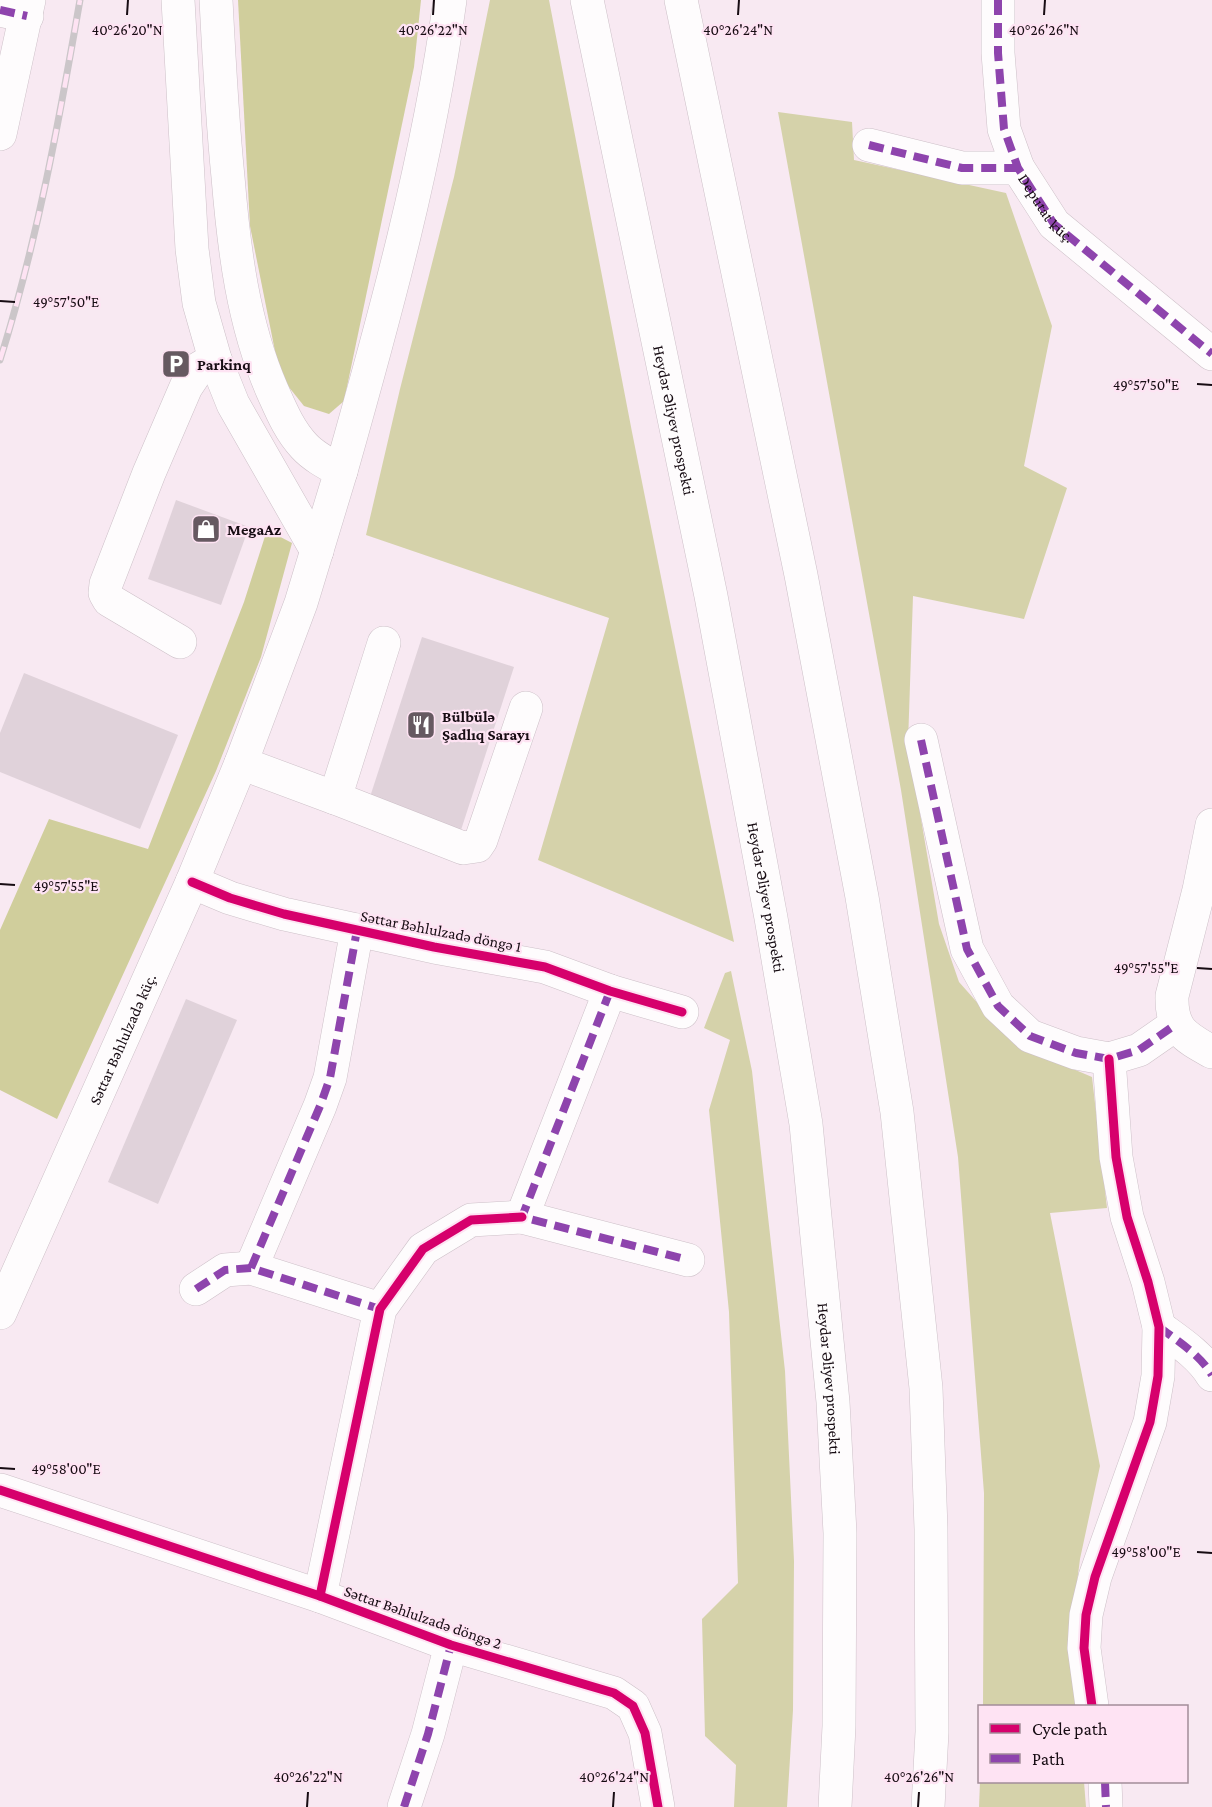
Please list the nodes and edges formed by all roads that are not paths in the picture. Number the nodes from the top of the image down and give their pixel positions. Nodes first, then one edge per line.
1 (178, 0) edge
2 (216, 0) edge
3 (450, 0) edge
4 (587, 0) edge
5 (681, 0) edge
6 (998, 0) edge
7 (19, 8) edge
8 (0, 134) edge
9 (869, 145) dead end
10 (1018, 168) junction
11 (1212, 354) edge
12 (215, 359) junction
13 (341, 471) junction
14 (317, 551) junction
15 (180, 642) dead end
16 (384, 643) dead end
17 (526, 708) dead end
18 (921, 740) dead end
19 (241, 763) junction
20 (335, 798) junction
21 (1212, 825) edge
22 (192, 882) junction
23 (357, 930) junction
24 (610, 991) junction
25 (682, 1012) dead end
26 (1175, 1025) junction
27 (1212, 1052) edge
28 (1109, 1059) junction
29 (522, 1217) junction
30 (688, 1260) dead end
31 (251, 1268) junction
32 (196, 1289) dead end
33 (380, 1308) junction
34 (0, 1313) edge
35 (1159, 1327) junction
36 (1212, 1375) edge
37 (0, 1490) edge
38 (320, 1596) junction
39 (451, 1646) junction
40 (1092, 1705) edge
41 (1105, 1783) edge
42 (404, 1807) edge
43 (658, 1807) edge
44 (835, 1807) edge
45 (928, 1807) edge
46 (1106, 1807) edge

1 - 12 main road
2 - 13 main road
3 - 13 main road, Səttar Bəhlulzadə küç.
4 - 44 main road, Heydər Əliyev prospekti
5 - 45 main road
6 - 10 main road, Deputat küç.
7 - 8 main road
9 - 10 main road
10 - 11 main road, Deputat küç.
12 - 14 main road
12 - 15 main road
13 - 14 main road, Səttar Bəhlulzadə küç.
14 - 19 main road, Səttar Bəhlulzadə küç.
16 - 20 main road
17 - 20 main road
18 - 28 main road
19 - 20 main road
19 - 22 main road, Səttar Bəhlulzadə küç.
21 - 26 main road
22 - 23 main road, Səttar Bəhlulzadə döngə 1
22 - 34 main road, Səttar Bəhlulzadə küç.
23 - 24 main road, Səttar Bəhlulzadə döngə 1
23 - 31 main road
24 - 25 main road, Səttar Bəhlulzadə döngə 1
24 - 29 main road
26 - 27 main road
26 - 28 main road
28 - 35 main road
29 - 30 main road
29 - 33 main road
31 - 32 main road
31 - 33 main road
33 - 38 main road
35 - 36 main road
35 - 40 main road
37 - 38 main road, Səttar Bəhlulzadə döngə 2
38 - 39 main road, Səttar Bəhlulzadə döngə 2
39 - 42 main road
39 - 43 main road, Səttar Bəhlulzadə döngə 2
41 - 46 main road

